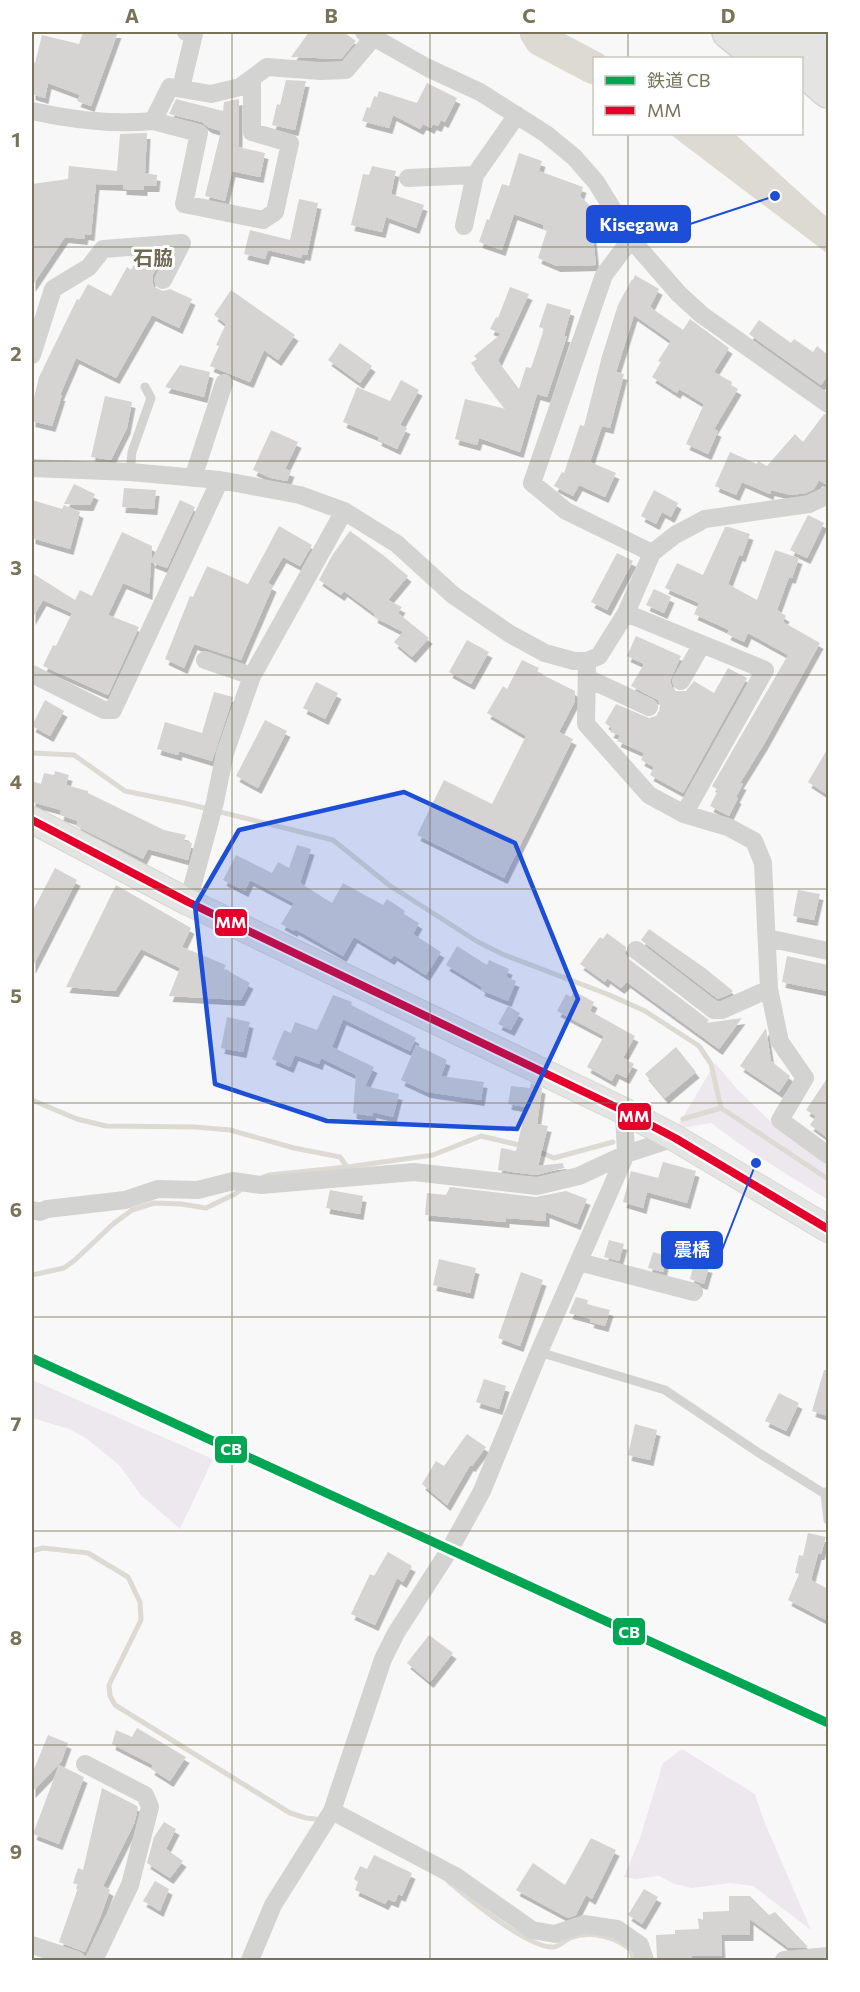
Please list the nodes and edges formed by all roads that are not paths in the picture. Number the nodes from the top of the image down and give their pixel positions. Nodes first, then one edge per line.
1 (186, 32) edge
2 (729, 32) edge
3 (760, 32) edge
4 (800, 32) edge
5 (814, 32) edge
6 (369, 35) edge
7 (828, 51) edge
8 (760, 57) edge
9 (789, 57) edge
10 (828, 57) edge
11 (803, 70) edge
12 (252, 78) junction
13 (181, 88) junction
14 (828, 91) edge
15 (803, 92) edge
16 (32, 111) edge
17 (828, 111) edge
18 (517, 115) junction
19 (153, 121) junction
20 (475, 175) junction
21 (408, 178) dead end
22 (464, 226) dead end
23 (632, 239) junction
24 (163, 280) dead end
25 (32, 355) edge
26 (224, 383) dead end
27 (145, 387) dead end
28 (828, 404) edge
29 (32, 468) edge
30 (130, 472) junction
31 (193, 478) junction
32 (220, 480) junction
33 (828, 495) edge
34 (344, 511) junction
35 (652, 553) junction
36 (626, 613) junction
37 (702, 644) junction
38 (205, 660) dead end
39 (587, 669) junction
40 (32, 674) edge
41 (252, 676) junction
42 (681, 681) dead end
43 (649, 707) dead end
44 (684, 814) junction
45 (32, 820) edge
46 (188, 902) junction
47 (767, 938) junction
48 (636, 950) dead end
49 (828, 951) edge
50 (769, 989) junction
51 (624, 1111) junction
52 (675, 1138) junction
53 (626, 1154) junction
54 (828, 1155) edge
55 (32, 1210) edge
56 (828, 1229) edge
57 (579, 1262) junction
58 (694, 1292) dead end
59 (539, 1352) junction
60 (827, 1492) edge
61 (828, 1520) edge
62 (85, 1764) dead end
63 (332, 1811) junction
64 (32, 1945) edge
65 (828, 1956) edge
66 (77, 1960) edge
67 (94, 1960) edge
68 (250, 1960) edge
69 (645, 1960) edge
70 (784, 1960) edge

1 - 13 street
2 - 8 highway
3 - 9 highway
4 - 10 highway
5 - 7 highway
6 - 12 street
6 - 18 street
11 - 14 highway
12 - 13 street
12 - 19 street
13 - 19 street
15 - 17 highway
16 - 19 street
18 - 20 street
18 - 23 street
20 - 21 street
20 - 22 street
23 - 28 street
23 - 35 street
24 - 25 street
26 - 31 street
27 - 30 lane
29 - 30 street
30 - 31 street
31 - 32 street
32 - 34 street
32 - 40 street
33 - 35 street
34 - 39 street
34 - 41 street
35 - 36 street
36 - 37 street
36 - 39 street
37 - 42 street
37 - 44 street
38 - 41 street
39 - 43 street
39 - 44 street
41 - 46 street
44 - 47 street
45 - 46 main road
46 - 51 main road
47 - 49 street
47 - 50 street
48 - 50 street
50 - 54 street
51 - 52 main road
51 - 53 street
52 - 53 street
52 - 56 main road
53 - 55 street
53 - 57 street
57 - 58 street
57 - 59 street
59 - 60 lane
59 - 63 street
60 - 61 lane
62 - 67 street
63 - 68 street
63 - 69 street
64 - 66 street
65 - 70 street

